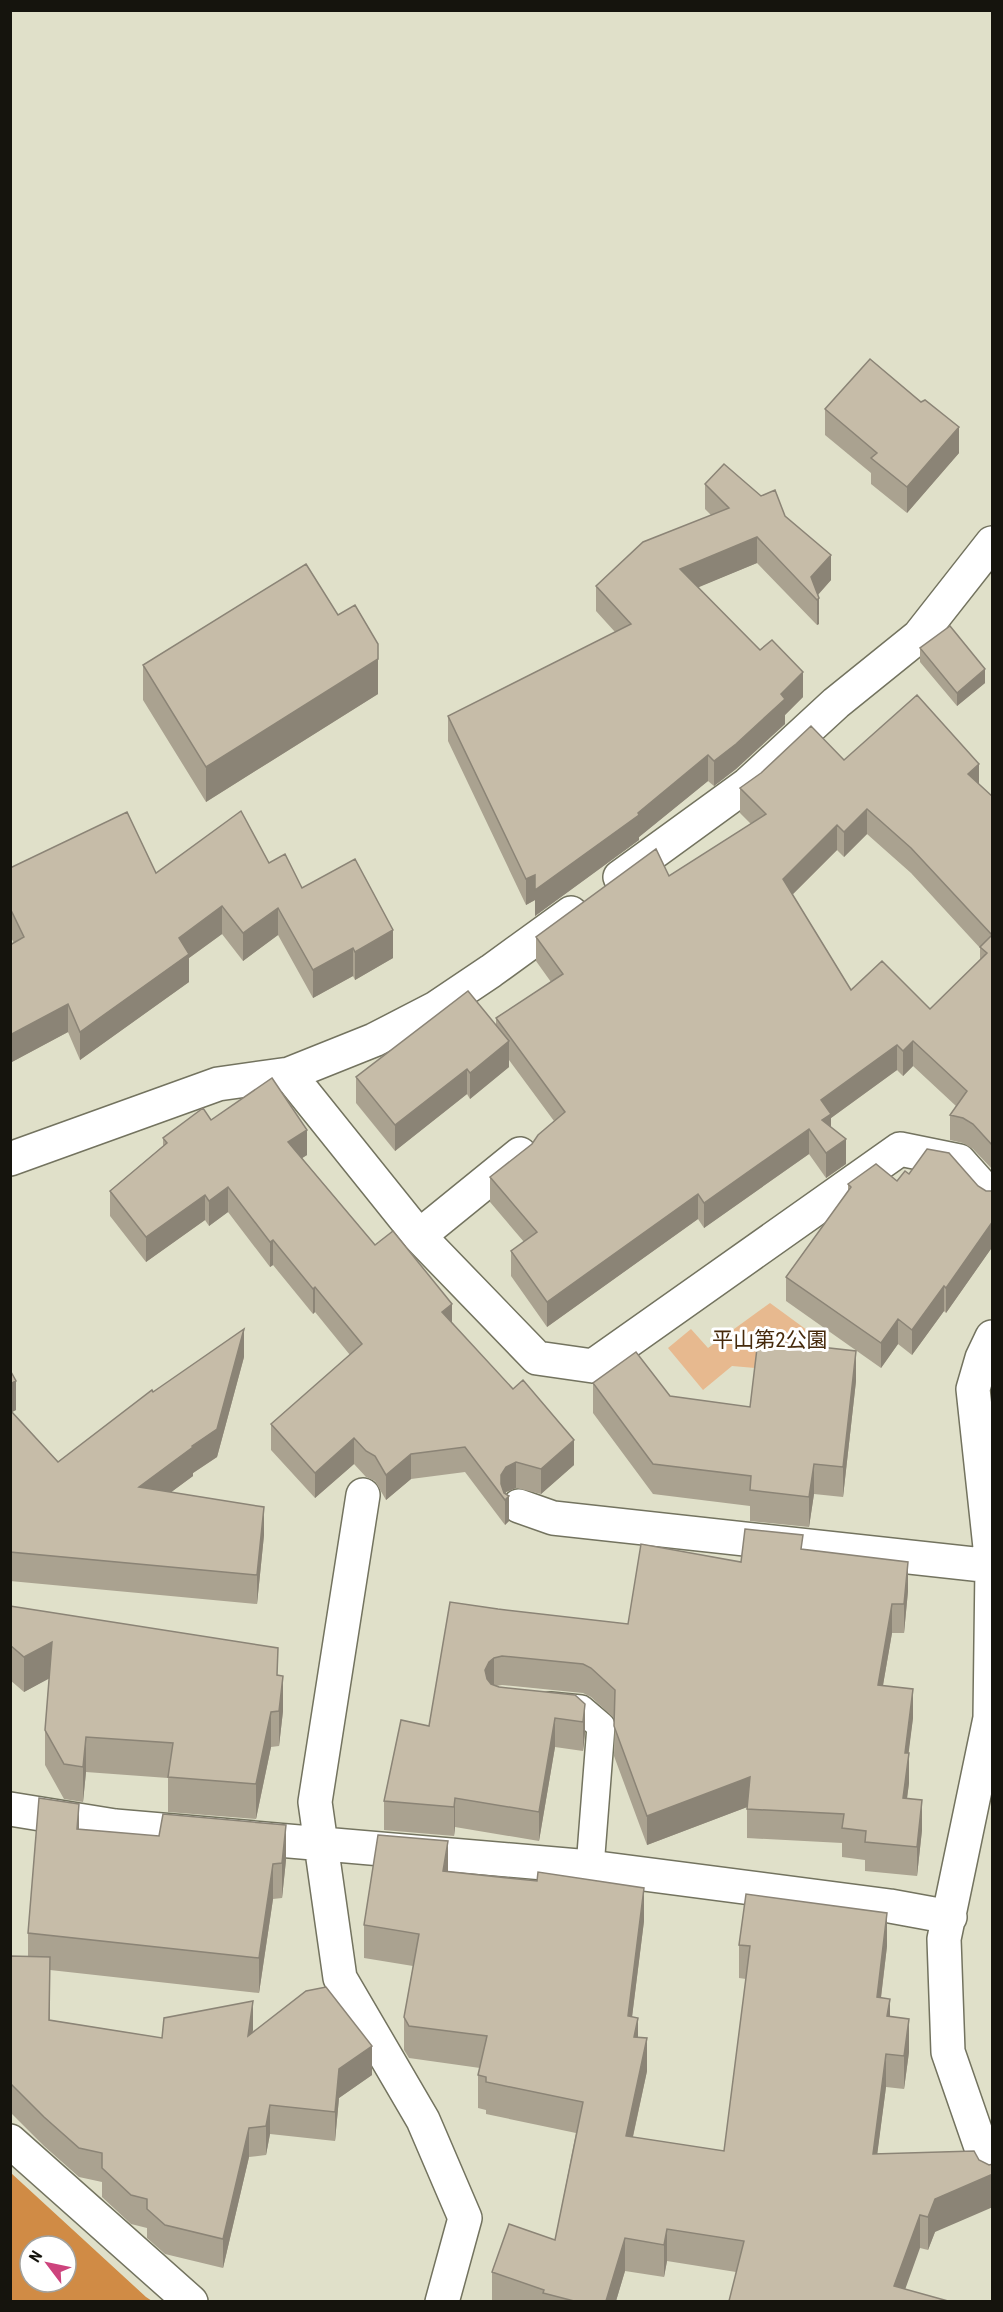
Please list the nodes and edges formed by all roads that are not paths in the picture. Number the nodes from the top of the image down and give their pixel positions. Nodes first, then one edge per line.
1 (993, 543) edge
2 (289, 1074) junction
3 (520, 1154) edge
4 (10, 1159) edge
5 (993, 1198) edge
6 (419, 1236) junction
7 (993, 1337) edge
8 (363, 1496) dead end
9 (519, 1506) dead end
10 (992, 1566) edge
11 (524, 1703) edge
12 (991, 1718) edge
13 (10, 1809) edge
14 (320, 1843) junction
15 (590, 1867) junction
16 (950, 1917) junction
17 (10, 2141) edge
18 (993, 2178) edge
19 (191, 2301) edge
20 (442, 2301) edge

1 - 2 street
2 - 4 street
2 - 6 street
3 - 6 street
5 - 6 street
7 - 10 street
8 - 14 street
9 - 10 street
10 - 12 street
11 - 15 lane
12 - 16 street
13 - 14 street
14 - 15 street
14 - 20 street
15 - 16 street
16 - 18 street
17 - 19 street

